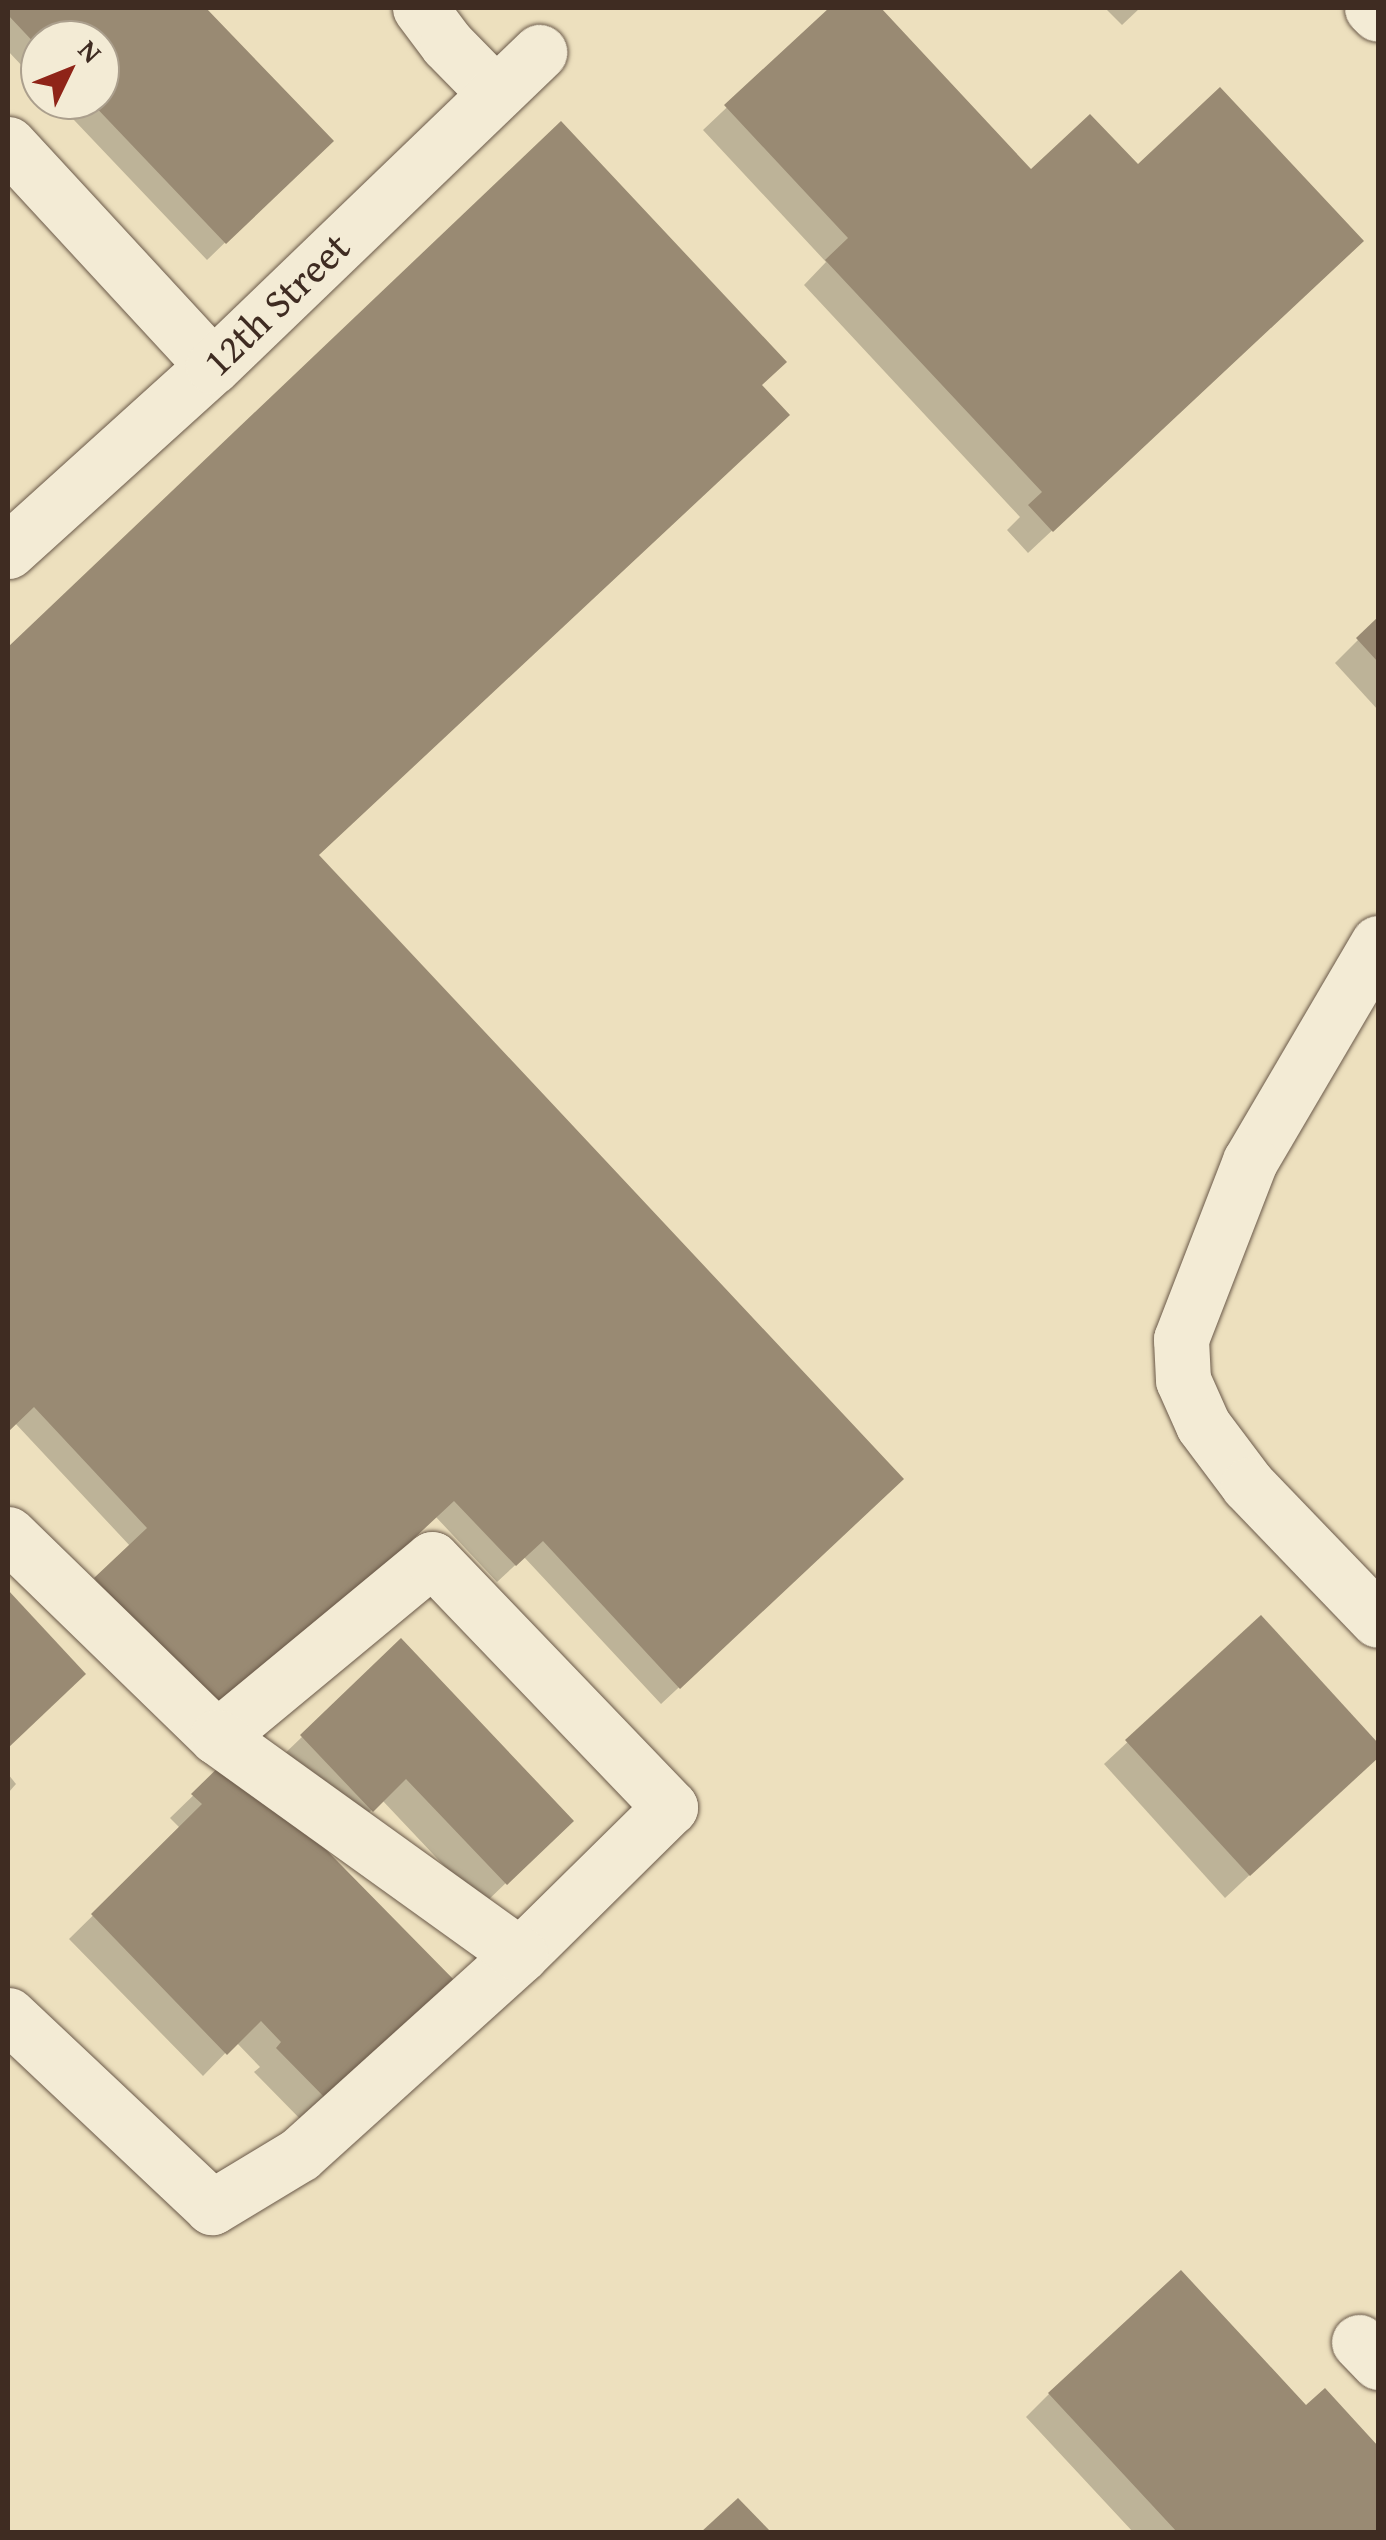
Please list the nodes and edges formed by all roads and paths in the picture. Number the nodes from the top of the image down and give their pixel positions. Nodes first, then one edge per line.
1 (420, 8) edge
2 (1372, 8) edge
3 (1378, 14) edge
4 (539, 52) dead end
5 (495, 93) junction
6 (8, 144) edge
7 (213, 366) junction
8 (8, 551) edge
9 (1378, 943) edge
10 (8, 1534) edge
11 (1378, 1620) edge
12 (217, 1736) junction
13 (520, 1954) junction
14 (8, 2015) edge

1 - 5 street
2 - 3 street
4 - 5 street, 12th Street
5 - 7 street, 12th Street
6 - 7 street
7 - 8 street, 12th Street
9 - 11 street
10 - 12 street
12 - 13 street
12 - 13 street
13 - 14 street

